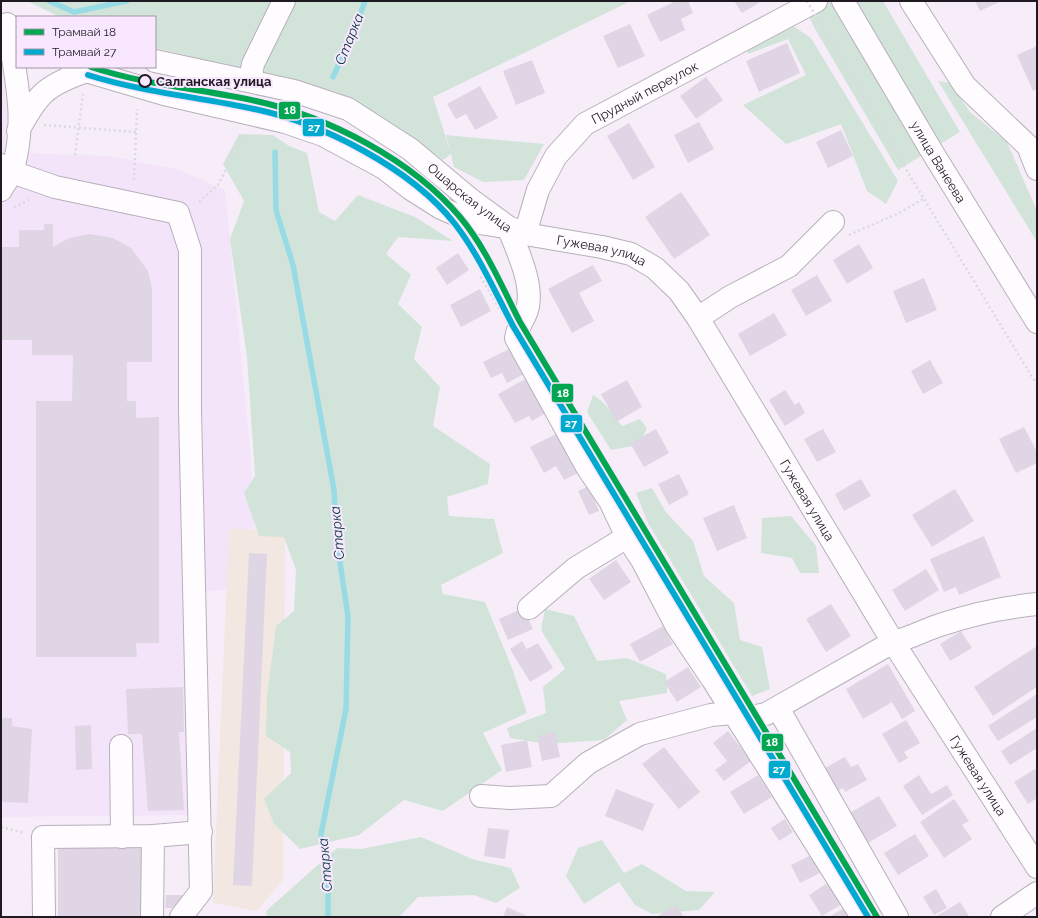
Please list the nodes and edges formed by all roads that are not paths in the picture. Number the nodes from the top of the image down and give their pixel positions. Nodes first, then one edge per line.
1 (284, 1) edge
2 (816, 1) edge
3 (843, 1) edge
4 (914, 2) edge
5 (794, 5) edge
6 (10, 26) edge
7 (156, 61) edge
8 (78, 69) edge
9 (250, 81) junction
10 (17, 82) junction
11 (1, 96) edge
12 (18, 132) junction
13 (1032, 144) edge
14 (1037, 168) edge
15 (5, 176) edge
16 (833, 222) road end
17 (516, 231) junction
18 (698, 318) junction
19 (1037, 322) edge
20 (627, 537) junction
21 (1037, 604) edge
22 (529, 608) dead end
23 (893, 642) junction
24 (778, 708) junction
25 (733, 713) junction
26 (121, 746) dead end
27 (481, 796) dead end
28 (201, 832) junction
29 (153, 836) junction
30 (122, 837) junction
31 (1037, 867) edge
32 (1037, 893) edge
33 (44, 917) edge
34 (152, 917) edge
35 (181, 917) edge
36 (862, 917) edge
37 (897, 917) edge
38 (1002, 917) edge

1 - 9 street
2 - 5 street, Прудный переулок
3 - 19 street, улица Ванеева
4 - 13 street
5 - 17 street, Прудный переулок
6 - 10 street
7 - 9 street, Ошарская улица
8 - 12 street
8 - 17 street, Ошарская улица
9 - 17 street, Ошарская улица
10 - 11 street
10 - 12 street
12 - 15 street
13 - 14 street
15 - 28 street
16 - 18 street
17 - 18 street, Гужевая улица
17 - 20 street
18 - 23 street, Гужевая улица
20 - 22 street
20 - 25 street
21 - 23 street
23 - 24 street
23 - 31 street, Гужевая улица
24 - 25 street
24 - 37 street
25 - 27 street
25 - 36 street
26 - 30 street
28 - 29 street
28 - 35 street
29 - 30 street
29 - 34 street
30 - 33 street
32 - 38 street

